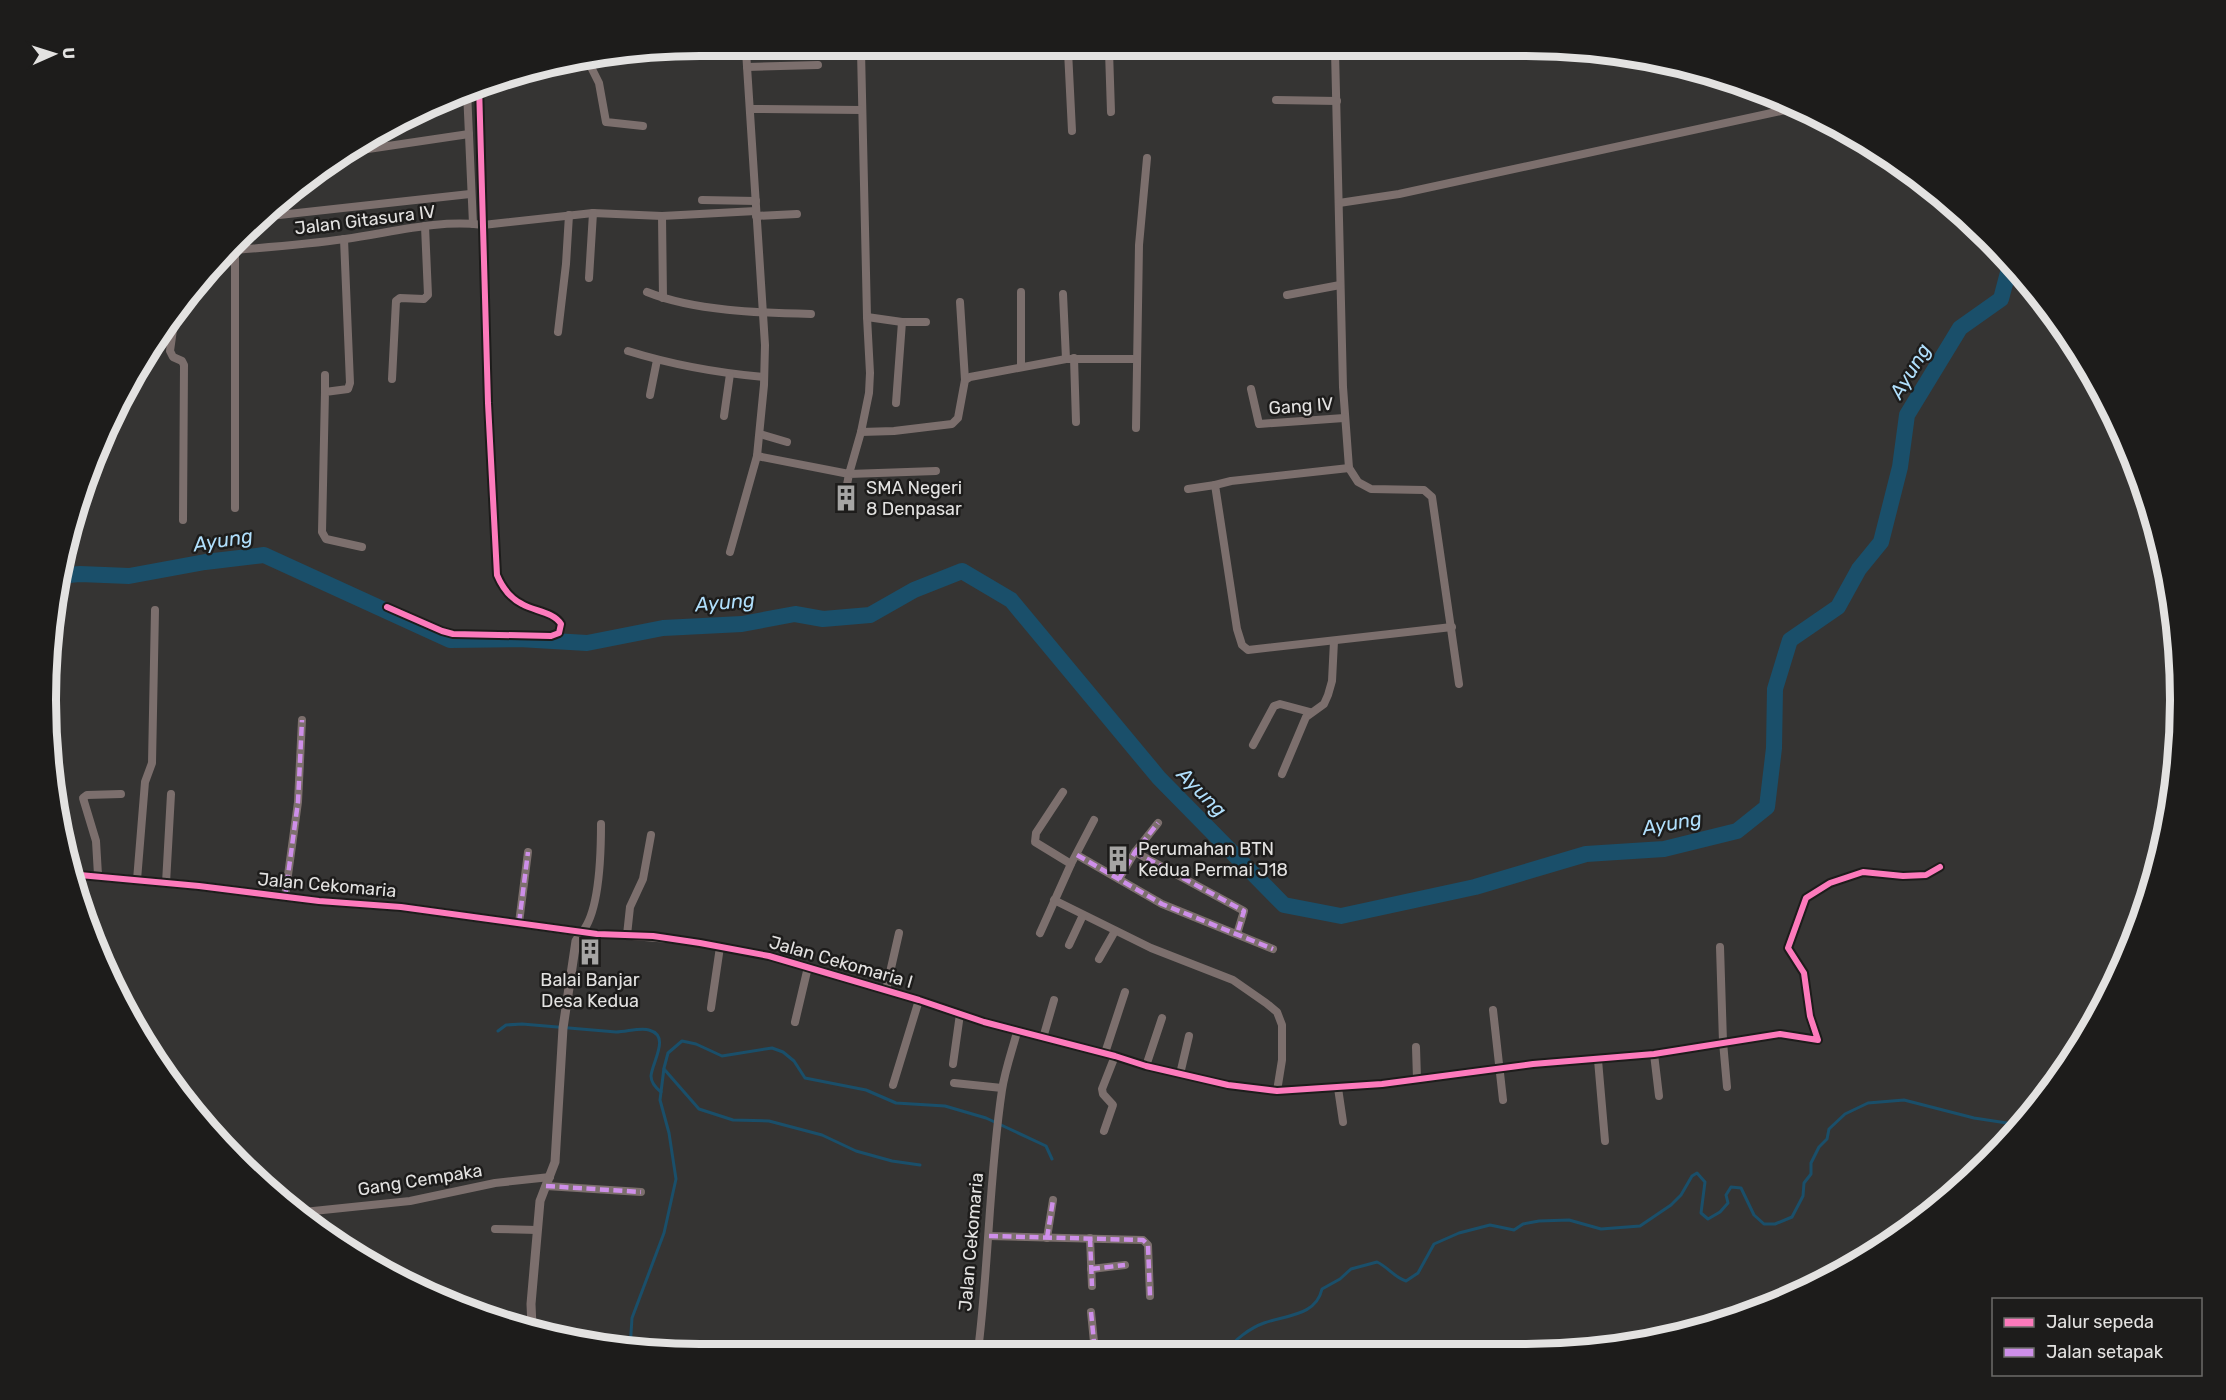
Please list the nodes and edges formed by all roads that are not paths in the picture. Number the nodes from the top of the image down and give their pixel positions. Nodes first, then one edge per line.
1 (746, 56) edge
2 (861, 56) edge
3 (1068, 56) edge
4 (1110, 56) edge
5 (1335, 56) edge
6 (590, 65) edge
7 (818, 65) dead end
8 (747, 68) junction
9 (479, 95) edge
10 (467, 100) edge
11 (1276, 100) dead end
12 (1336, 101) junction
13 (751, 109) junction
14 (862, 110) junction
15 (1785, 110) edge
16 (1111, 112) dead end
17 (643, 126) dead end
18 (1072, 130) dead end
19 (469, 134) junction
20 (366, 149) edge
21 (1147, 158) dead end
22 (470, 194) junction
23 (702, 200) dead end
24 (756, 201) junction
25 (1339, 203) junction
26 (593, 213) junction
27 (756, 213) junction
28 (797, 214) dead end
29 (569, 215) junction
30 (274, 216) edge
31 (662, 216) junction
32 (473, 224) junction
33 (483, 225) junction
34 (425, 226) junction
35 (344, 239) junction
36 (239, 250) edge
37 (235, 254) edge
38 (589, 278) dead end
39 (1340, 285) junction
40 (647, 292) dead end
41 (1021, 292) dead end
42 (1064, 294) dead end
43 (1287, 295) dead end
44 (663, 298) junction
45 (960, 302) dead end
46 (762, 313) junction
47 (811, 314) dead end
48 (867, 317) junction
49 (902, 322) junction
50 (926, 322) dead end
51 (173, 330) edge
52 (558, 332) dead end
53 (628, 351) dead end
54 (1070, 359) junction
55 (1137, 359) junction
56 (657, 360) junction
57 (1021, 366) junction
58 (730, 374) junction
59 (324, 375) dead end
60 (765, 377) junction
61 (392, 379) dead end
62 (965, 380) junction
63 (1251, 389) dead end
64 (324, 392) junction
65 (650, 395) dead end
66 (896, 403) dead end
67 (724, 416) dead end
68 (1344, 418) junction
69 (1076, 422) dead end
70 (1136, 428) dead end
71 (861, 432) junction
72 (760, 434) junction
73 (787, 442) dead end
74 (757, 456) junction
75 (1348, 468) junction
76 (936, 471) dead end
77 (849, 474) junction
78 (1215, 485) junction
79 (1188, 489) dead end
80 (844, 501) dead end
81 (235, 508) dead end
82 (183, 520) dead end
83 (362, 548) dead end
84 (730, 552) dead end
85 (387, 607) dead end
86 (155, 610) dead end
87 (1452, 627) junction
88 (1334, 641) junction
89 (1459, 684) dead end
90 (1310, 712) junction
91 (302, 720) dead end
92 (1253, 745) dead end
93 (1281, 774) dead end
94 (1063, 792) dead end
95 (121, 794) dead end
96 (171, 794) dead end
97 (1094, 820) dead end
98 (1158, 823) dead end
99 (602, 824) dead end
100 (651, 835) dead end
101 (528, 852) dead end
102 (1135, 852) junction
103 (1077, 855) junction
104 (1071, 864) junction
105 (1940, 867) dead end
106 (79, 874) edge
107 (98, 875) junction
108 (1119, 879) junction
109 (137, 880) junction
110 (166, 883) junction
111 (285, 897) junction
112 (1054, 900) junction
113 (1083, 915) junction
114 (519, 922) junction
115 (1115, 931) junction
116 (582, 932) junction
117 (899, 933) dead end
118 (1040, 933) dead end
119 (1237, 934) junction
120 (627, 935) junction
121 (1069, 945) dead end
122 (720, 947) junction
123 (1720, 947) dead end
124 (1273, 949) dead end
125 (1099, 959) dead end
126 (807, 968) junction
127 (886, 990) junction
128 (1125, 992) dead end
129 (919, 1000) junction
130 (1054, 1000) dead end
131 (711, 1008) dead end
132 (1493, 1010) dead end
133 (960, 1014) junction
134 (1162, 1018) dead end
135 (795, 1022) dead end
136 (1017, 1032) junction
137 (1189, 1036) dead end
138 (1043, 1038) junction
139 (1723, 1042) junction
140 (1416, 1047) dead end
141 (1105, 1053) junction
142 (1654, 1054) junction
143 (1115, 1056) junction
144 (1598, 1060) junction
145 (953, 1064) dead end
146 (1146, 1066) junction
147 (1499, 1069) junction
148 (1180, 1074) junction
149 (1417, 1079) junction
150 (954, 1083) dead end
151 (893, 1085) dead end
152 (1727, 1087) dead end
153 (1002, 1088) junction
154 (1338, 1088) junction
155 (1277, 1091) junction
156 (1659, 1096) dead end
157 (1503, 1100) dead end
158 (1343, 1122) dead end
159 (1104, 1131) dead end
160 (1605, 1141) dead end
161 (548, 1182) junction
162 (641, 1192) dead end
163 (1053, 1200) dead end
164 (309, 1211) edge
165 (495, 1229) dead end
166 (537, 1230) junction
167 (989, 1236) junction
168 (1047, 1238) junction
169 (1090, 1238) junction
170 (1125, 1265) dead end
171 (1091, 1269) junction
172 (1092, 1286) dead end
173 (1150, 1296) dead end
174 (1091, 1312) dead end
175 (532, 1323) edge
176 (979, 1344) edge
177 (1094, 1344) edge

1 - 8 street
2 - 14 street
3 - 18 street
4 - 16 street
5 - 12 street
6 - 17 street
7 - 8 street
8 - 13 street
9 - 33 street
10 - 19 street
11 - 12 street
12 - 25 street
13 - 14 street
13 - 24 street
14 - 48 street
15 - 25 street
19 - 20 street
19 - 22 street
21 - 55 street
22 - 30 street
22 - 32 street
23 - 24 street
24 - 27 street
25 - 39 street
26 - 29 street, Jalan Gitasura IV
26 - 31 street, Jalan Gitasura IV
26 - 38 street
27 - 28 street, Jalan Gitasura IV
27 - 31 street, Jalan Gitasura IV
27 - 46 street
29 - 33 street, Jalan Gitasura IV
29 - 52 street
31 - 44 street
32 - 33 street, Jalan Gitasura IV
32 - 34 street, Jalan Gitasura IV
33 - 85 street
34 - 35 street, Jalan Gitasura IV
34 - 61 street
35 - 36 street, Jalan Gitasura IV
35 - 64 street
37 - 81 street
39 - 43 street
39 - 68 street
40 - 44 street
41 - 57 street
42 - 54 street
44 - 46 street
45 - 62 street
46 - 47 street
46 - 60 street
48 - 49 street
48 - 71 street
49 - 50 street
49 - 66 street
51 - 82 street
53 - 56 street
54 - 55 street
54 - 57 street
54 - 69 street
55 - 70 street
56 - 58 street
56 - 65 street
57 - 62 street
58 - 60 street
58 - 67 street
59 - 64 street
60 - 72 street
62 - 71 street
63 - 68 street, Gang IV
64 - 83 street
68 - 75 street
71 - 77 street
72 - 73 street
72 - 74 street
74 - 77 street
74 - 84 street
75 - 78 street
75 - 87 street
76 - 77 street
77 - 80 street
78 - 79 street
78 - 88 street
86 - 109 street
87 - 88 street
87 - 89 street
88 - 90 street
90 - 92 street
90 - 93 street
91 - 111 street
94 - 104 street
95 - 107 street
96 - 110 street
97 - 103 street
98 - 102 street
99 - 116 street
100 - 120 street
101 - 114 street
102 - 108 street
102 - 119 street
103 - 104 street
103 - 108 street
104 - 112 street
105 - 139 street, Jalan Cekomaria I
106 - 107 street, Jalan Cekomaria
107 - 109 street, Jalan Cekomaria
108 - 119 street
109 - 110 street, Jalan Cekomaria
110 - 111 street, Jalan Cekomaria
111 - 114 street, Jalan Cekomaria
112 - 113 street
112 - 118 street
113 - 115 street
113 - 121 street
114 - 116 street, Jalan Cekomaria
115 - 125 street
115 - 155 street
116 - 120 street, Jalan Cekomaria I
116 - 161 street
117 - 127 street
119 - 124 street
120 - 122 street, Jalan Cekomaria I
122 - 126 street, Jalan Cekomaria I
122 - 131 street
123 - 139 street
126 - 127 street, Jalan Cekomaria I
126 - 135 street
127 - 129 street, Jalan Cekomaria I
128 - 141 street
129 - 133 street, Jalan Cekomaria I
129 - 151 street
130 - 138 street
132 - 147 street
133 - 136 street, Jalan Cekomaria I
133 - 145 street
134 - 146 street
136 - 138 street, Jalan Cekomaria I
136 - 153 street, Jalan Cekomaria
137 - 148 street
138 - 141 street, Jalan Cekomaria I
139 - 142 street, Jalan Cekomaria I
139 - 152 street
140 - 149 street
141 - 143 street, Jalan Cekomaria I
142 - 144 street, Jalan Cekomaria I
142 - 156 street
143 - 146 street, Jalan Cekomaria I
143 - 159 street
144 - 147 street, Jalan Cekomaria I
144 - 160 street
146 - 148 street, Jalan Cekomaria I
147 - 149 street, Jalan Cekomaria I
147 - 157 street
148 - 155 street, Jalan Cekomaria I
149 - 154 street, Jalan Cekomaria I
150 - 153 street
153 - 167 street, Jalan Cekomaria
154 - 155 street, Jalan Cekomaria I
154 - 158 street
161 - 162 street, Gang Cempaka
161 - 164 street, Gang Cempaka
161 - 166 street
163 - 168 street
165 - 166 street
166 - 175 street
167 - 168 street
167 - 176 street, Jalan Cekomaria
168 - 169 street
169 - 171 street
169 - 173 street
170 - 171 street
171 - 172 street
174 - 177 street

